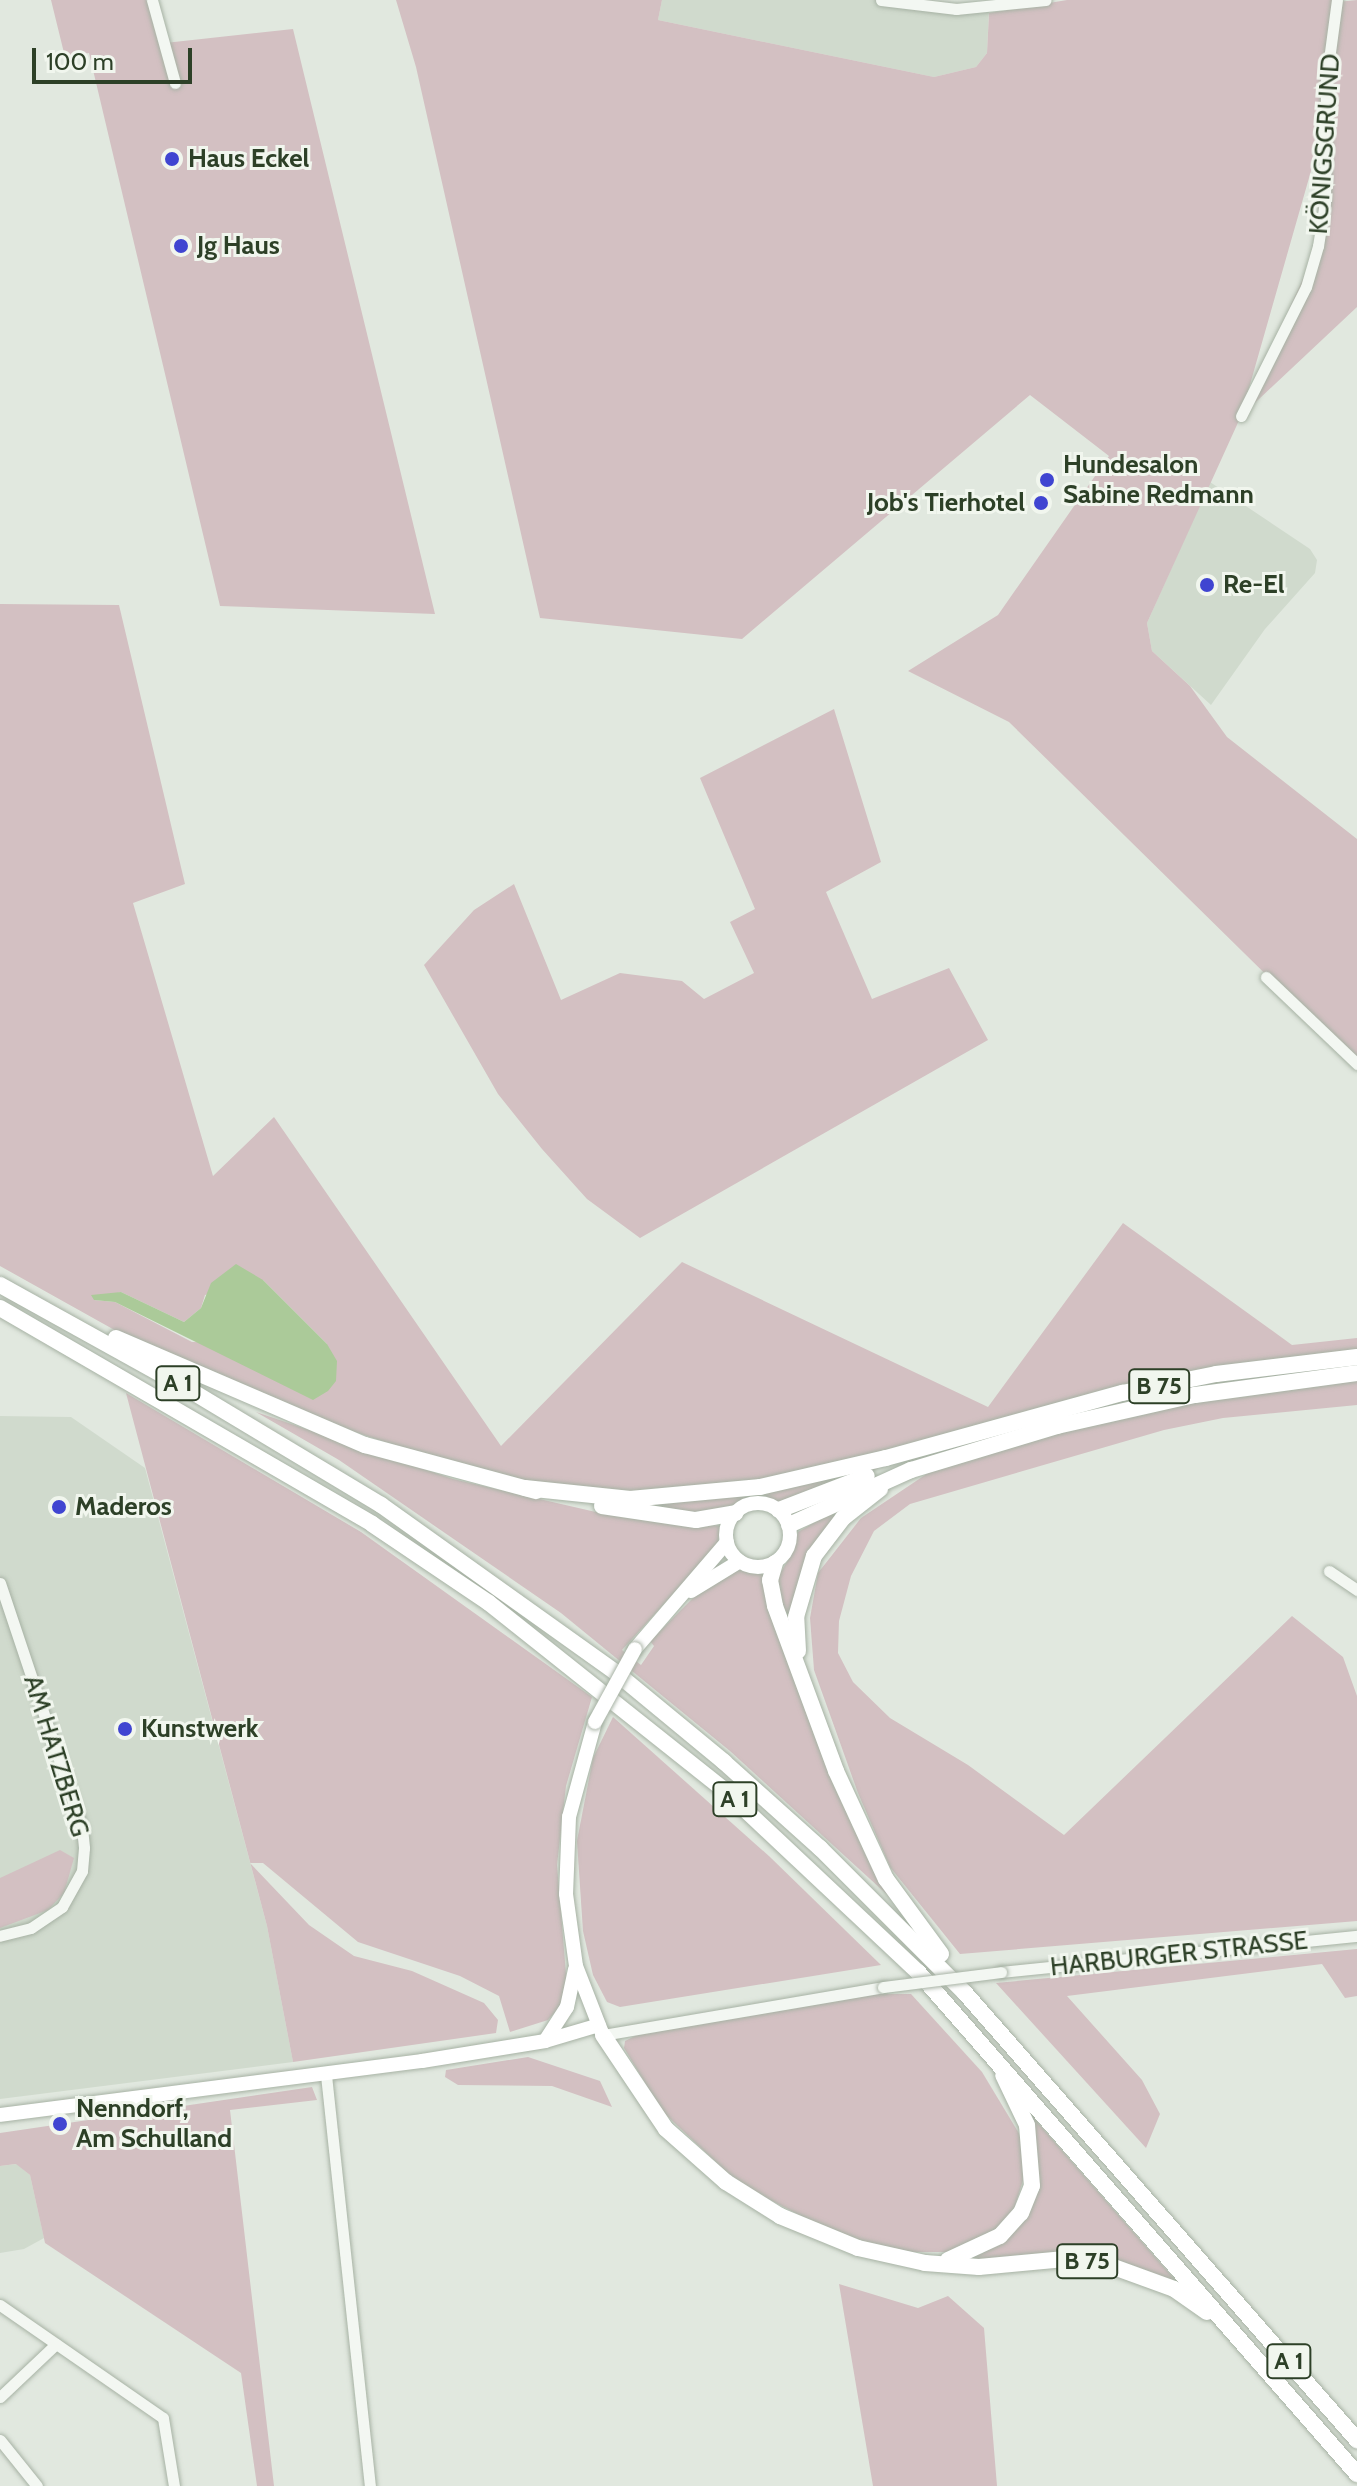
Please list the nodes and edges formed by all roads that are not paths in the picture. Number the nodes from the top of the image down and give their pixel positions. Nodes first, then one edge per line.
1 (152, 0) edge
2 (881, 0) edge
3 (1046, 0) edge
4 (1337, 0) edge
5 (175, 83) dead end
6 (1241, 416) dead end
7 (1266, 977) dead end
8 (1357, 1064) edge
9 (0, 1285) edge
10 (0, 1308) edge
11 (54, 1315) junction
12 (1357, 1357) edge
13 (1357, 1373) edge
14 (965, 1437) junction
15 (985, 1447) junction
16 (525, 1488) junction
17 (779, 1510) junction
18 (735, 1513) junction
19 (789, 1525) junction
20 (727, 1542) junction
21 (740, 1561) junction
22 (775, 1563) junction
23 (1329, 1571) dead end
24 (0, 1583) edge
25 (1357, 1590) edge
26 (677, 1599) junction
27 (811, 1705) junction
28 (0, 1936) edge
29 (1357, 1936) edge
30 (576, 1966) junction
31 (601, 2030) junction
32 (545, 2041) junction
33 (994, 2055) junction
34 (1022, 2055) junction
35 (326, 2075) junction
36 (0, 2115) edge
37 (925, 2263) junction
38 (0, 2305) edge
39 (1231, 2329) junction
40 (56, 2344) junction
41 (0, 2397) edge
42 (0, 2440) edge
43 (1357, 2440) edge
44 (1357, 2474) edge
45 (37, 2486) edge
46 (174, 2486) edge
47 (370, 2486) edge

1 - 5 street
2 - 3 street
4 - 6 street, KÖNIGSGRUND
7 - 8 street
9 - 11 highway, A 1
10 - 33 highway, A 1
11 - 16 highway
11 - 34 highway, A 1
12 - 14 highway, B 75
13 - 15 highway, B 75
14 - 16 highway
14 - 17 highway, B 75
15 - 19 highway, B 75
15 - 27 highway
16 - 18 highway
17 - 18 main road, B 75
17 - 19 main road
18 - 20 main road
19 - 22 main road
20 - 21 main road
20 - 26 main road
21 - 22 main road
21 - 26 main road
22 - 27 highway
23 - 25 street
24 - 28 street, AM HATZBERG
26 - 30 main road, bridge
27 - 34 highway
29 - 31 street, HARBURGER STRASSE, bridge
30 - 31 main road
30 - 32 main road
31 - 32 main road
31 - 37 highway
32 - 35 main road
33 - 37 highway
33 - 39 highway, A 1
34 - 43 highway, A 1
35 - 36 main road
35 - 47 street
37 - 39 highway, B 75
38 - 40 street
39 - 44 highway, A 1
40 - 41 street
40 - 46 street
42 - 45 street

